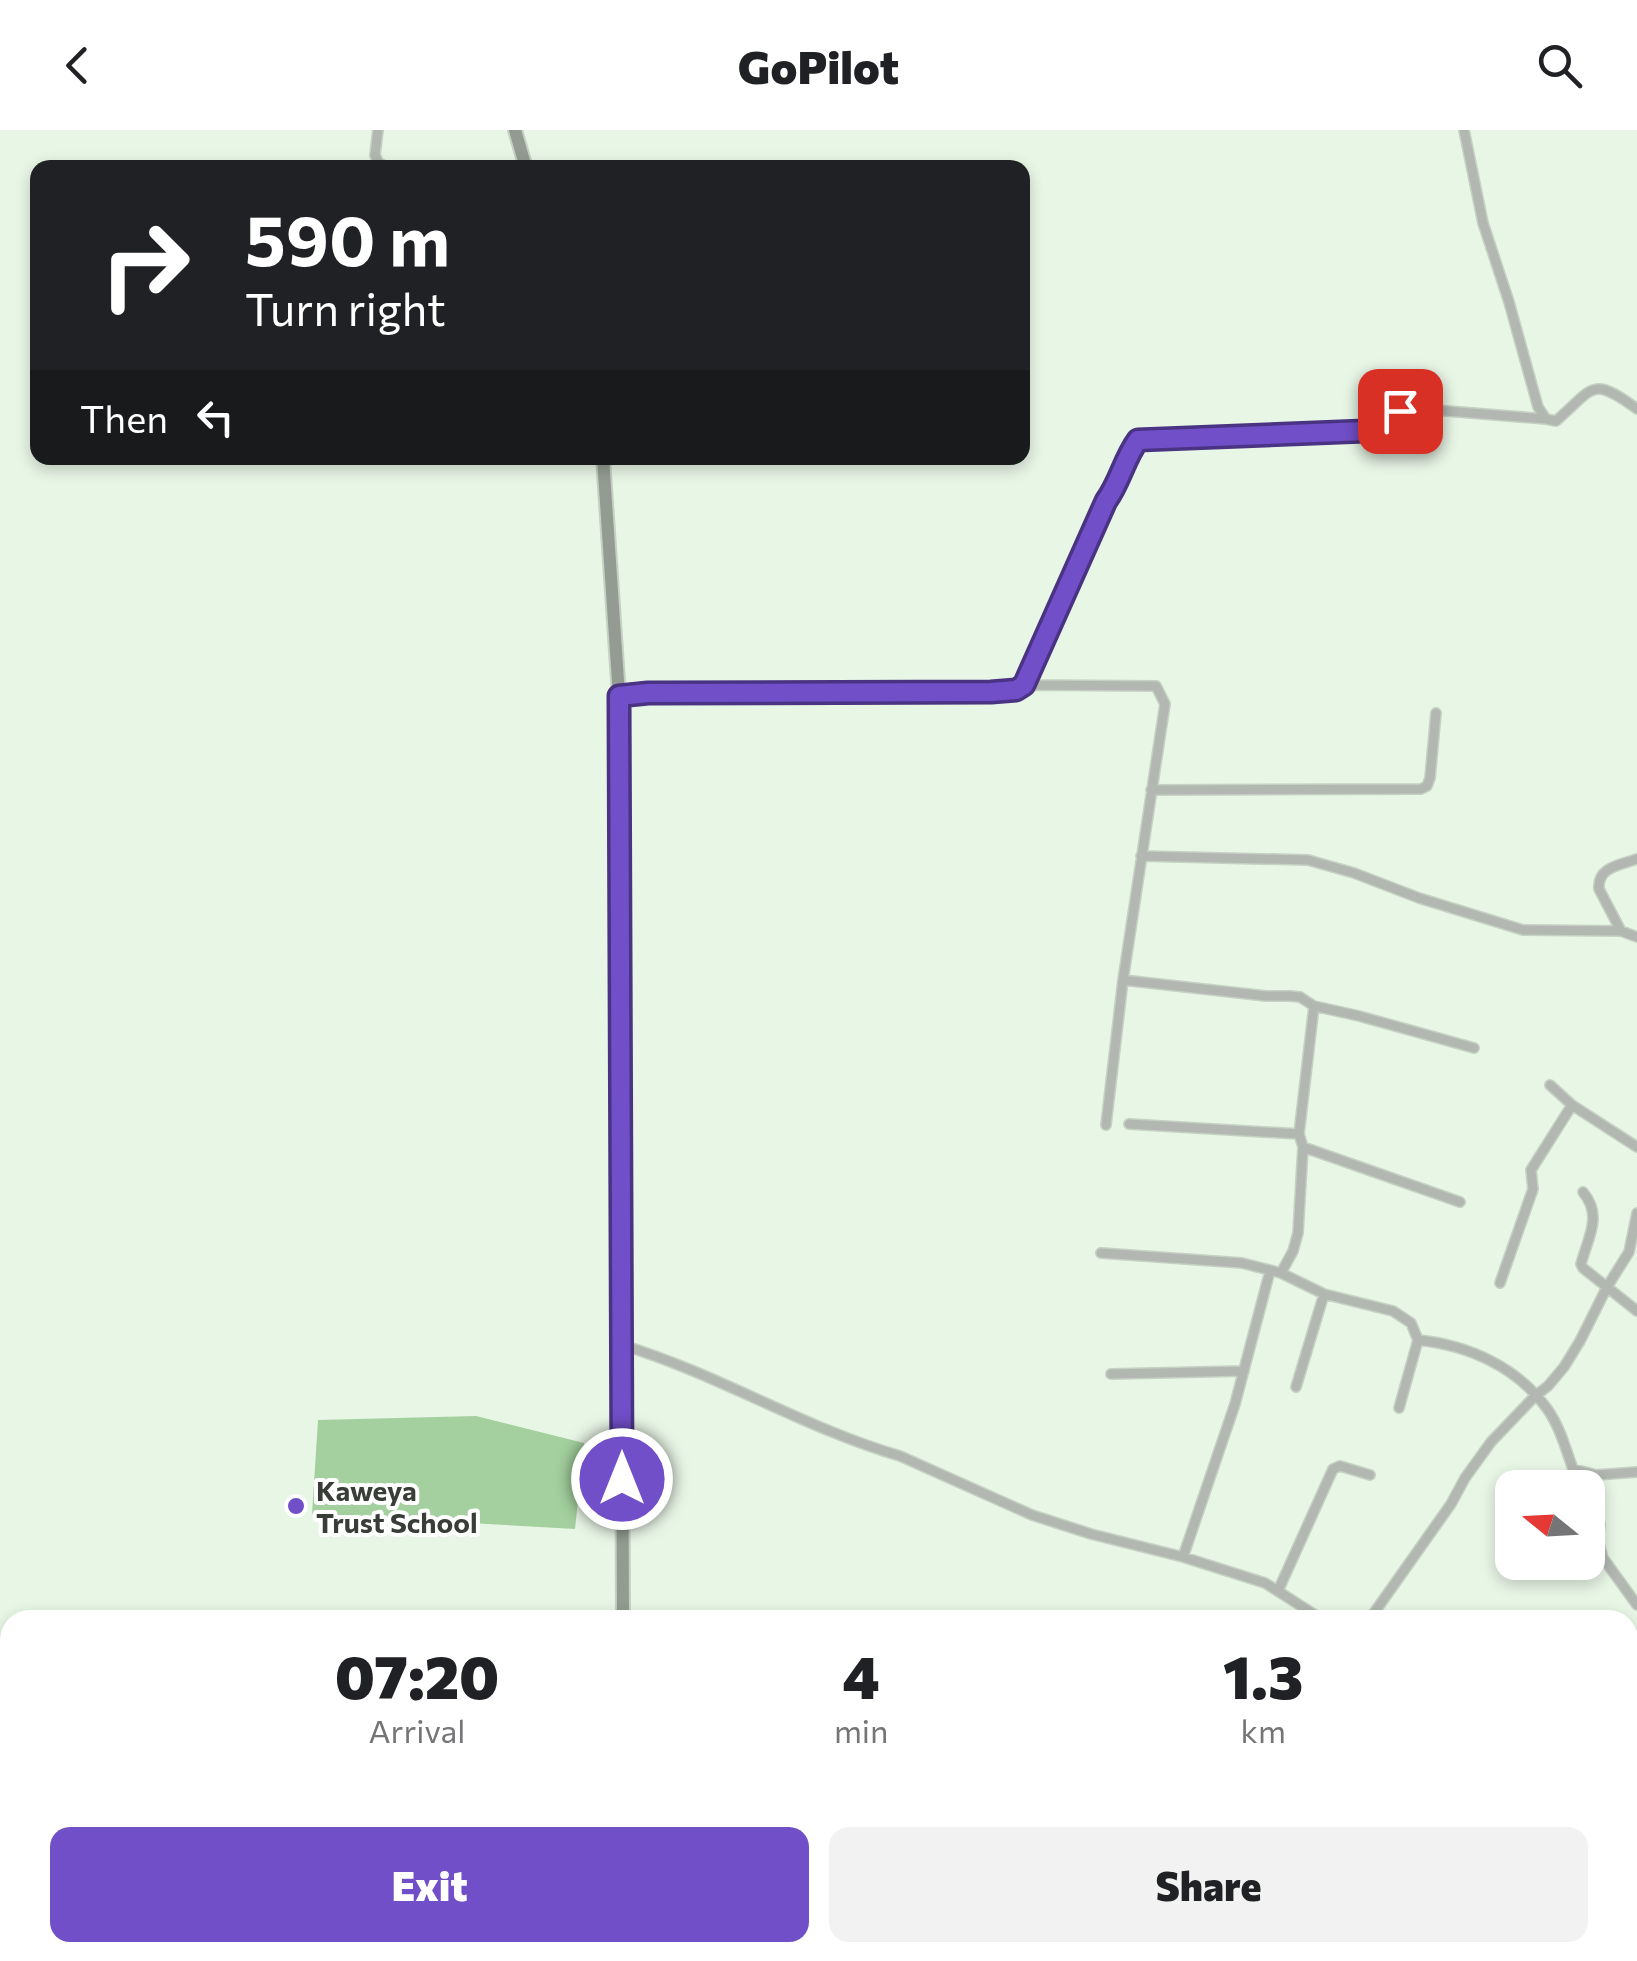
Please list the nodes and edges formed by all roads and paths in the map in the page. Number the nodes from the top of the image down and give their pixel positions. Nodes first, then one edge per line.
1 (378, 130) edge
2 (515, 130) edge
3 (1464, 130) edge
4 (377, 160) edge
5 (524, 160) edge
6 (1637, 408) edge
7 (1546, 419) junction
8 (603, 465) edge
9 (1024, 685) junction
10 (619, 696) junction
11 (1436, 713) dead end
12 (1151, 790) junction
13 (1141, 856) junction
14 (1637, 859) edge
15 (1621, 932) junction
16 (1637, 937) edge
17 (1123, 980) junction
18 (1314, 1006) junction
19 (1474, 1048) dead end
20 (1550, 1085) dead end
21 (1572, 1104) junction
22 (1130, 1124) dead end
23 (1106, 1125) dead end
24 (1299, 1134) junction
25 (1637, 1146) edge
26 (1303, 1147) junction
27 (1583, 1192) dead end
28 (1460, 1202) dead end
29 (1637, 1213) edge
30 (1102, 1253) dead end
31 (1276, 1272) junction
32 (1500, 1284) dead end
33 (1607, 1287) junction
34 (1324, 1294) junction
35 (1637, 1312) edge
36 (1418, 1340) junction
37 (622, 1345) junction
38 (1244, 1371) junction
39 (1111, 1374) dead end
40 (1296, 1388) dead end
41 (1535, 1396) junction
42 (1399, 1408) dead end
43 (1575, 1470) edge
44 (1637, 1472) edge
45 (1605, 1474) edge
46 (1370, 1475) dead end
47 (1183, 1557) junction
48 (1605, 1561) edge
49 (1278, 1591) junction
50 (1637, 1605) edge
51 (623, 1610) edge
52 (1307, 1610) edge
53 (1376, 1610) edge

1 - 4 street
2 - 5 main road
3 - 7 street
6 - 7 street
7 - 9 street
8 - 10 main road
9 - 10 street
9 - 12 street
10 - 37 main road
11 - 12 street
12 - 13 street
13 - 15 street
13 - 17 street
14 - 15 street
15 - 16 street
17 - 18 street
17 - 23 street
18 - 19 street
18 - 24 street
20 - 21 street
21 - 25 street
21 - 32 street
22 - 24 street
24 - 26 street
26 - 28 street
26 - 31 street
27 - 33 street
29 - 33 street
30 - 31 street
31 - 34 street
31 - 38 street
33 - 35 street
33 - 41 street
34 - 36 street
34 - 40 street
36 - 41 street
36 - 42 street
37 - 47 street
37 - 51 main road
38 - 39 street
38 - 47 street
41 - 43 street
41 - 53 street
44 - 45 street
46 - 49 street
47 - 49 street
48 - 50 street
49 - 52 street

